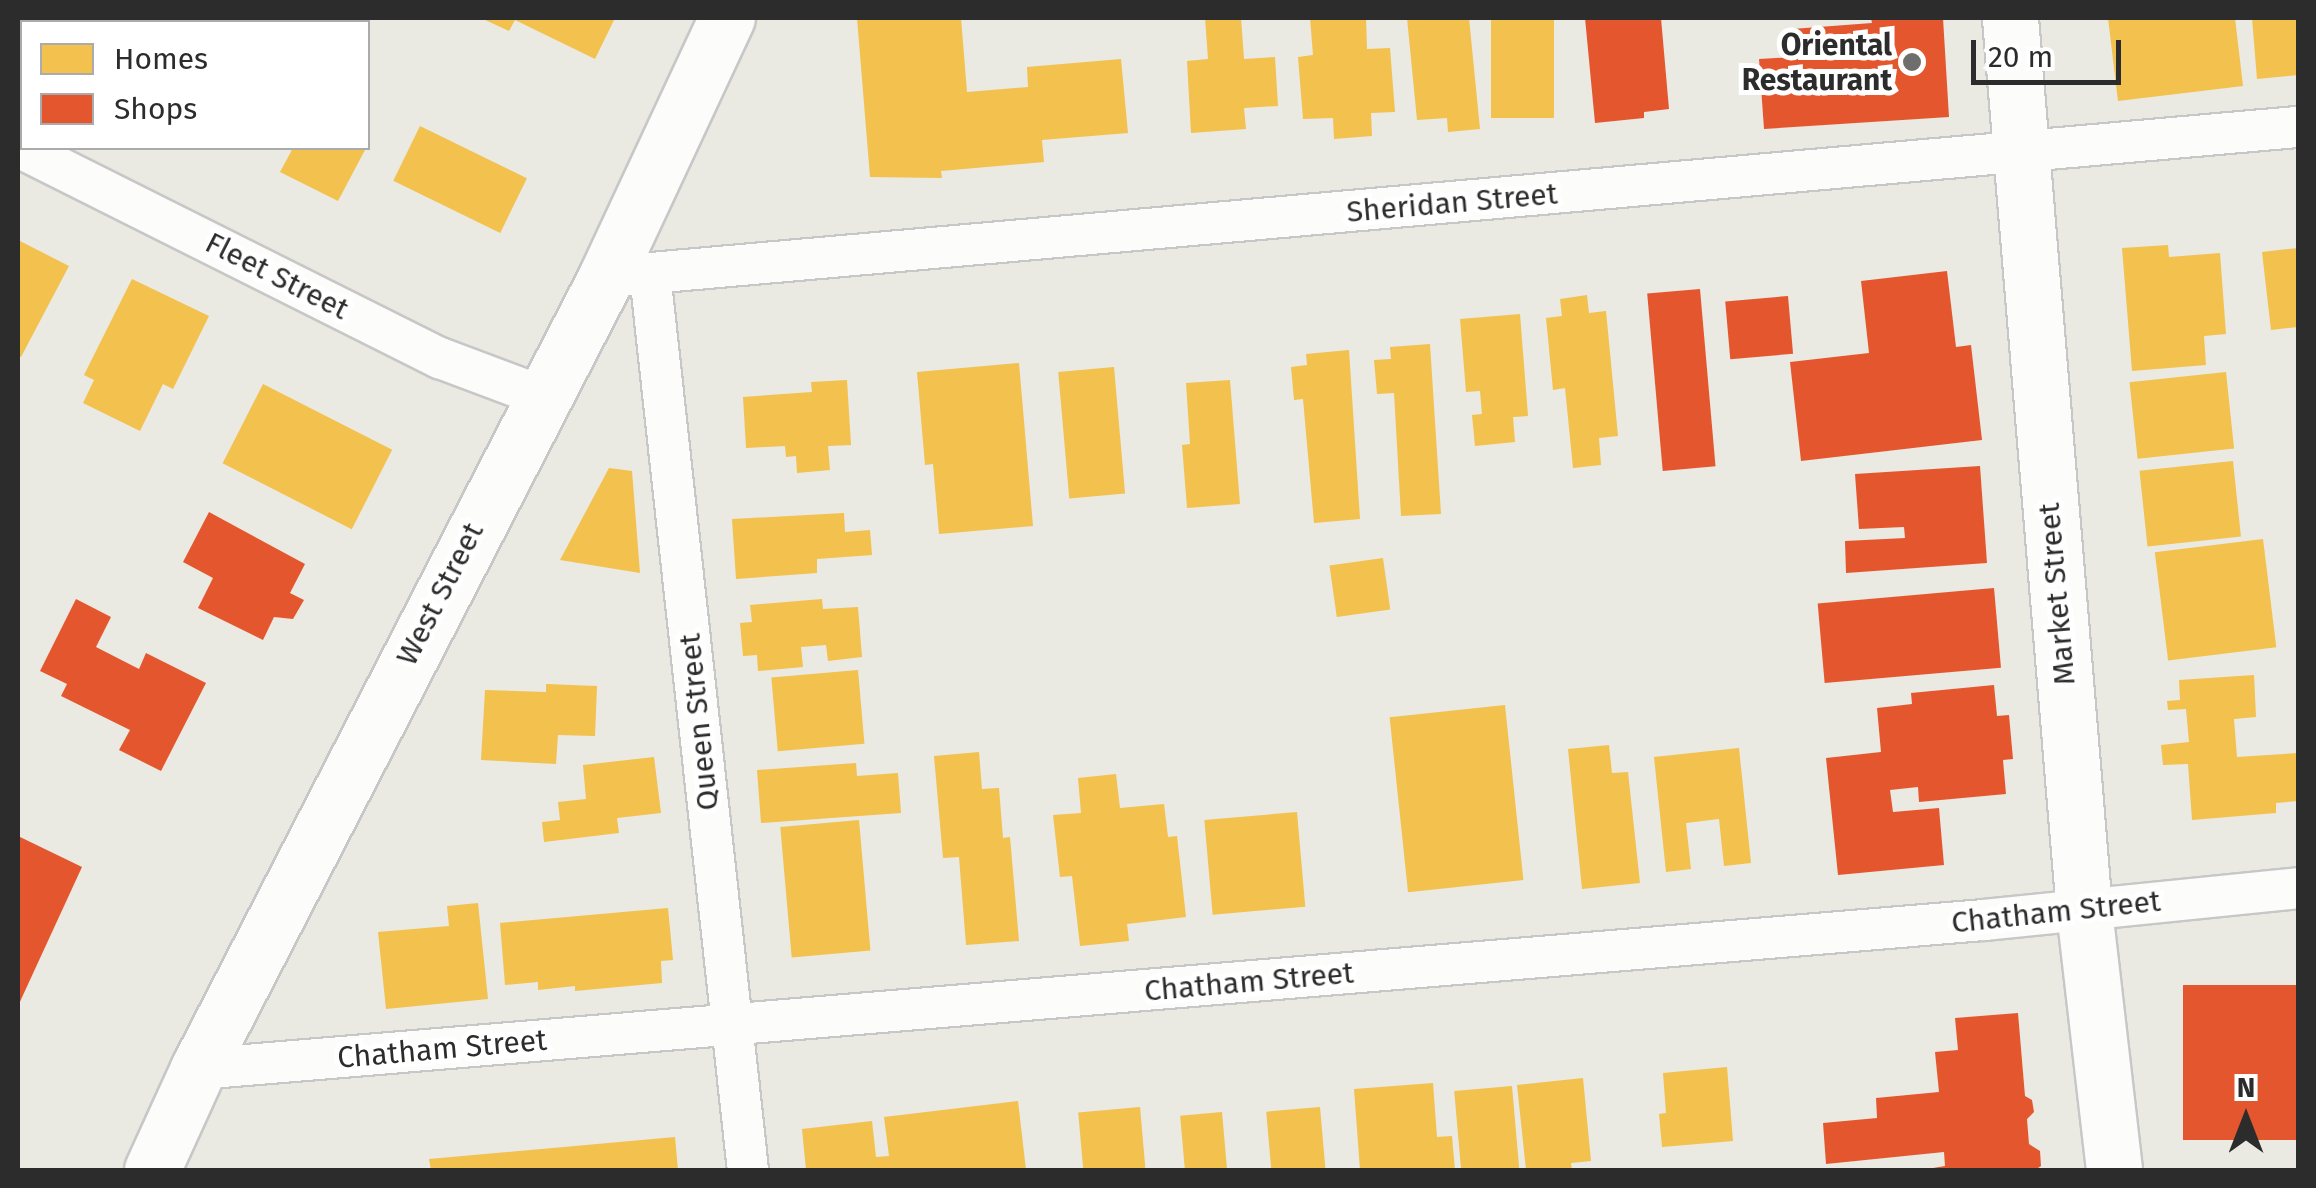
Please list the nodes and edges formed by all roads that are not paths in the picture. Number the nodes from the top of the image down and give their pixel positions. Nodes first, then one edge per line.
1 (728, 18) edge
2 (2010, 18) edge
3 (2298, 127) edge
4 (26, 150) edge
5 (2020, 152) junction
6 (628, 275) junction
7 (541, 396) junction
8 (2298, 888) edge
9 (2084, 910) junction
10 (732, 1026) junction
11 (198, 1069) junction
12 (152, 1170) edge
13 (748, 1170) edge
14 (2114, 1170) edge

1 - 6 main road, West Street
2 - 5 main road, Market Street
3 - 5 street, Sheridan Street
4 - 7 street, Fleet Street
5 - 6 street, Sheridan Street
5 - 9 main road, Market Street
6 - 7 main road, West Street
6 - 10 street, Queen Street
7 - 11 main road, West Street
8 - 9 street, Chatham Street
9 - 10 street, Chatham Street
9 - 14 main road, Market Street
10 - 11 street, Chatham Street
10 - 13 street, Queen Street
11 - 12 main road, West Street

